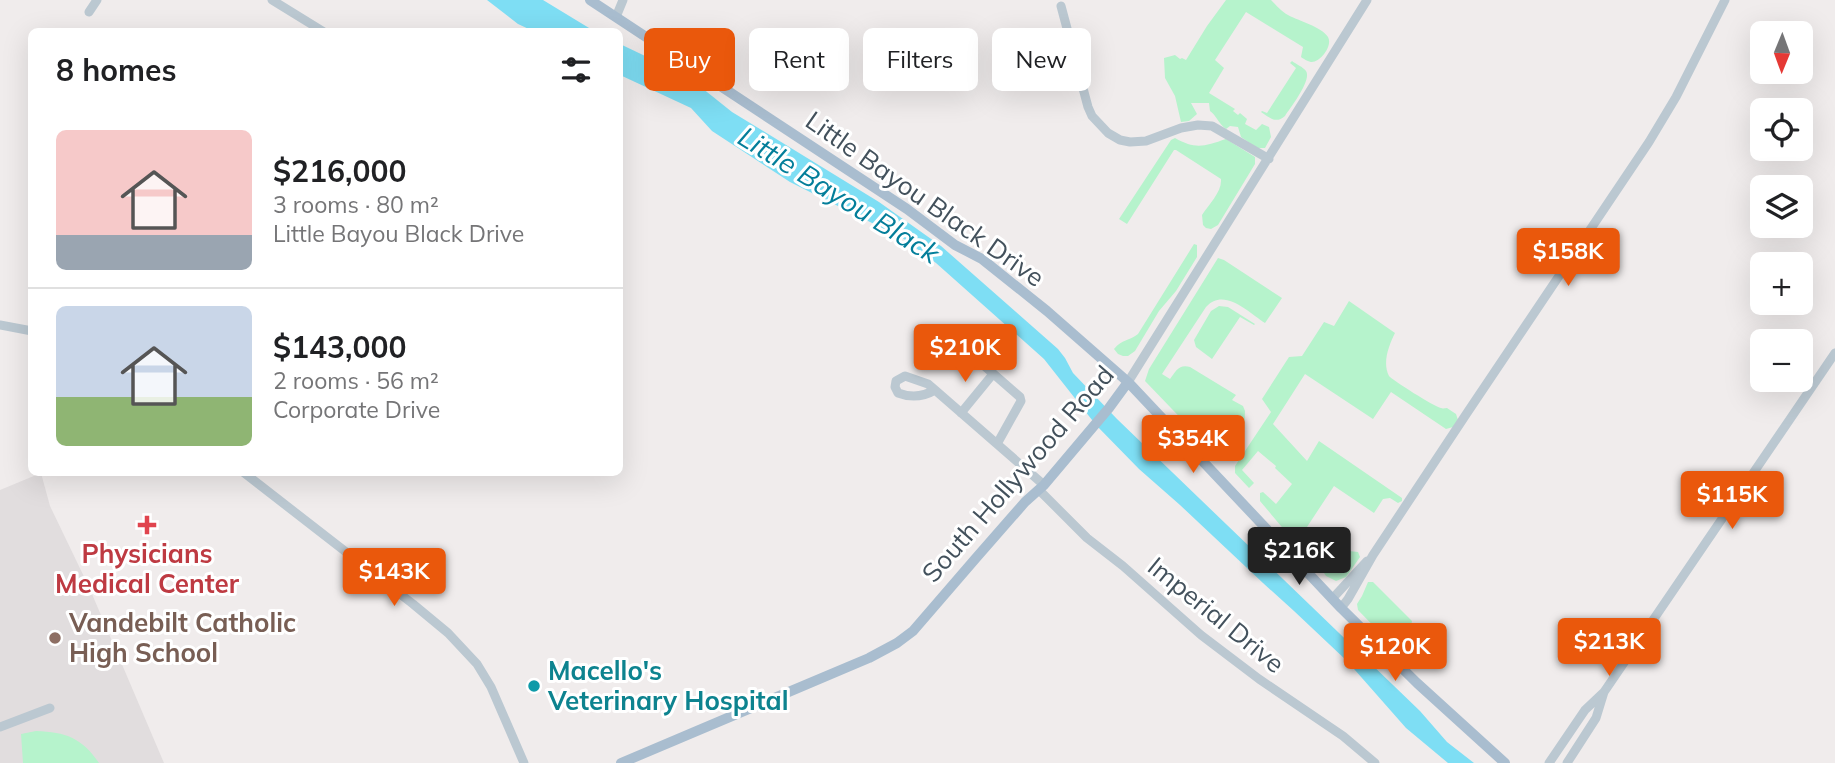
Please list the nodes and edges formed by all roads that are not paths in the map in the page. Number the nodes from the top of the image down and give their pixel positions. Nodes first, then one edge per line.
1 (97, 0) edge
2 (272, 0) edge
3 (590, 0) edge
4 (624, 0) edge
5 (1367, 0) edge
6 (1725, 0) edge
7 (1061, 6) dead end
8 (89, 12) dead end
9 (616, 17) junction
10 (318, 28) edge
11 (1269, 159) junction
12 (0, 326) edge
13 (28, 330) edge
14 (964, 349) dead end
15 (1835, 353) edge
16 (993, 374) junction
17 (1128, 383) junction
18 (935, 390) dead end
19 (961, 413) junction
20 (997, 444) junction
21 (248, 476) edge
22 (1042, 487) junction
23 (1336, 603) junction
24 (1604, 692) junction
25 (50, 708) dead end
26 (0, 727) edge
27 (524, 763) edge
28 (621, 763) edge
29 (1375, 763) edge
30 (1506, 763) edge
31 (1549, 763) edge
32 (1567, 763) edge

1 - 8 street
2 - 10 street
3 - 9 main road, Little Bayou Black Drive
4 - 9 street
5 - 11 street, South Hollywood Road
6 - 23 street
7 - 11 street
9 - 17 main road, Little Bayou Black Drive
11 - 17 street, South Hollywood Road
12 - 13 street
14 - 16 street
15 - 24 street
16 - 19 street
16 - 20 street
17 - 22 main road, South Hollywood Road
17 - 23 main road, Little Bayou Black Drive
18 - 19 street, Imperial Drive
19 - 20 street, Imperial Drive
20 - 22 street, Imperial Drive
21 - 27 street
22 - 28 main road, South Hollywood Road
22 - 29 street, Imperial Drive
23 - 30 main road, Little Bayou Black Drive
24 - 31 street
24 - 32 street
25 - 26 street

